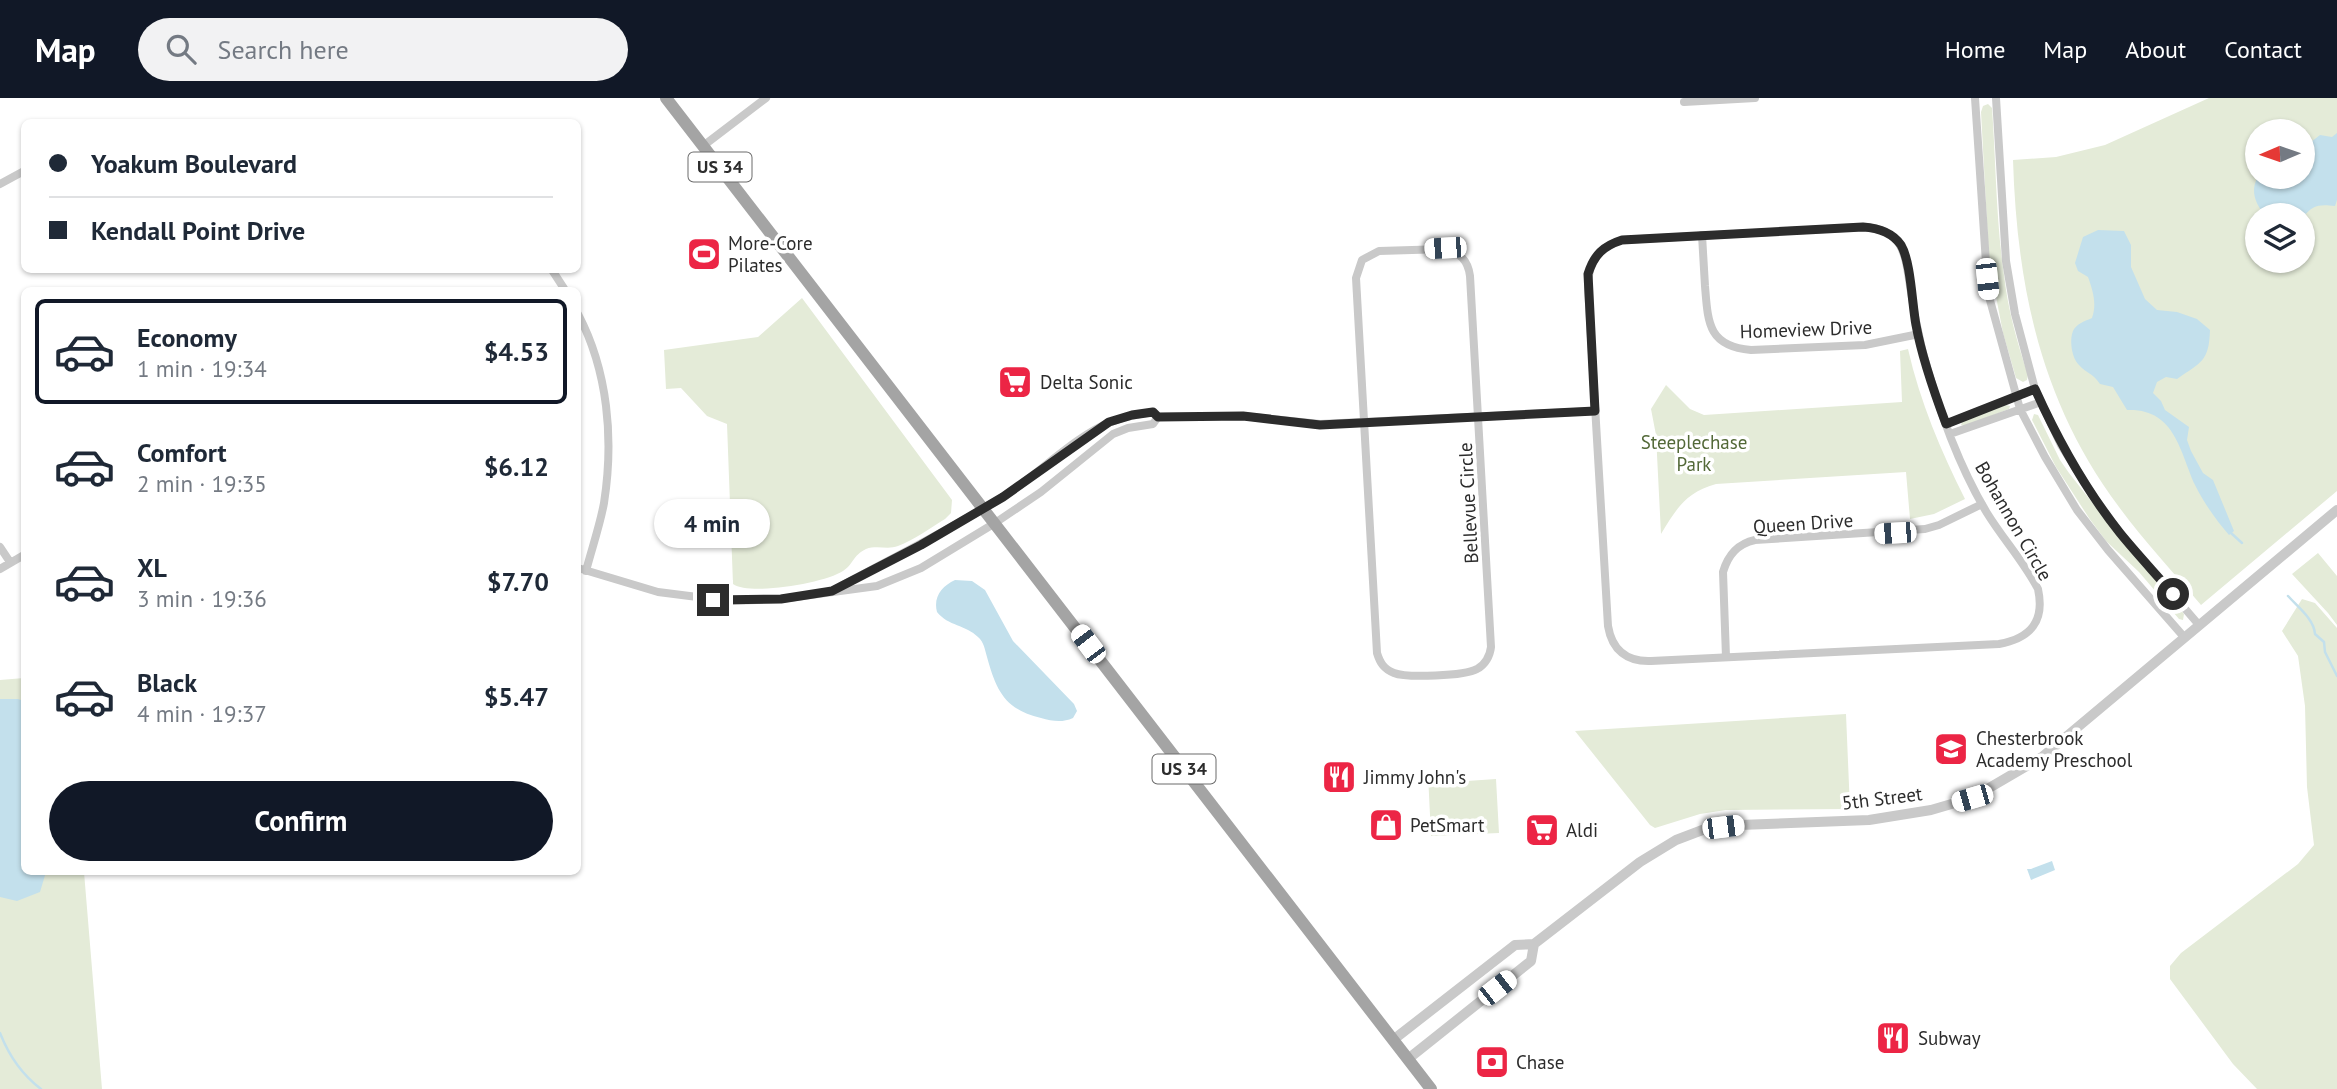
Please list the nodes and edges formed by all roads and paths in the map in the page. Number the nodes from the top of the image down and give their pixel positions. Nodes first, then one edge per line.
1 (666, 98) edge
2 (766, 98) edge
3 (1755, 98) edge
4 (1975, 98) edge
5 (1996, 98) edge
6 (1684, 102) dead end
7 (703, 146) junction
8 (21, 173) edge
9 (0, 184) edge
10 (1702, 236) junction
11 (581, 320) edge
12 (1919, 334) junction
13 (2035, 389) junction
14 (2016, 397) junction
15 (2041, 402) junction
16 (2020, 409) junction
17 (1595, 411) junction
18 (1479, 416) junction
19 (1158, 417) junction
20 (1363, 422) junction
21 (1946, 424) junction
22 (1950, 434) junction
23 (1982, 504) junction
24 (984, 509) junction
25 (2337, 510) edge
26 (995, 523) junction
27 (0, 547) edge
28 (21, 556) edge
29 (10, 562) junction
30 (0, 569) edge
31 (582, 569) edge
32 (832, 591) junction
33 (2199, 625) junction
34 (2184, 637) junction
35 (1726, 657) junction
36 (1534, 944) junction
37 (1393, 1040) junction
38 (1408, 1059) junction
39 (1431, 1089) edge

1 - 7 main road, US 34
2 - 7 street
3 - 6 street
4 - 14 street
5 - 13 street
7 - 24 main road, US 34
8 - 9 street
10 - 12 street, Bohannon Circle
10 - 12 street, Homeview Drive
10 - 17 street, Bohannon Circle
11 - 31 street
12 - 21 street, Bohannon Circle
13 - 14 street
13 - 15 street
14 - 16 street
14 - 21 street
15 - 16 street
15 - 33 street
16 - 22 street
16 - 34 street
17 - 18 street
17 - 35 street, Bohannon Circle
18 - 20 street
18 - 20 street, Bellevue Circle
18 - 20 street, Bellevue Circle
19 - 20 street
19 - 24 street
19 - 26 street
21 - 22 street, Bohannon Circle
22 - 23 street, Bohannon Circle
23 - 35 street, Queen Drive
23 - 35 street, Bohannon Circle
24 - 26 main road, US 34
24 - 32 street
25 - 33 street, 5th Street
26 - 32 street
26 - 37 main road, US 34
27 - 29 street
28 - 29 street
29 - 30 street
31 - 32 street
33 - 34 street, 5th Street
34 - 36 street, 5th Street
36 - 37 street, 5th Street
36 - 38 street, 5th Street
37 - 38 main road, US 34
38 - 39 main road, US 34

